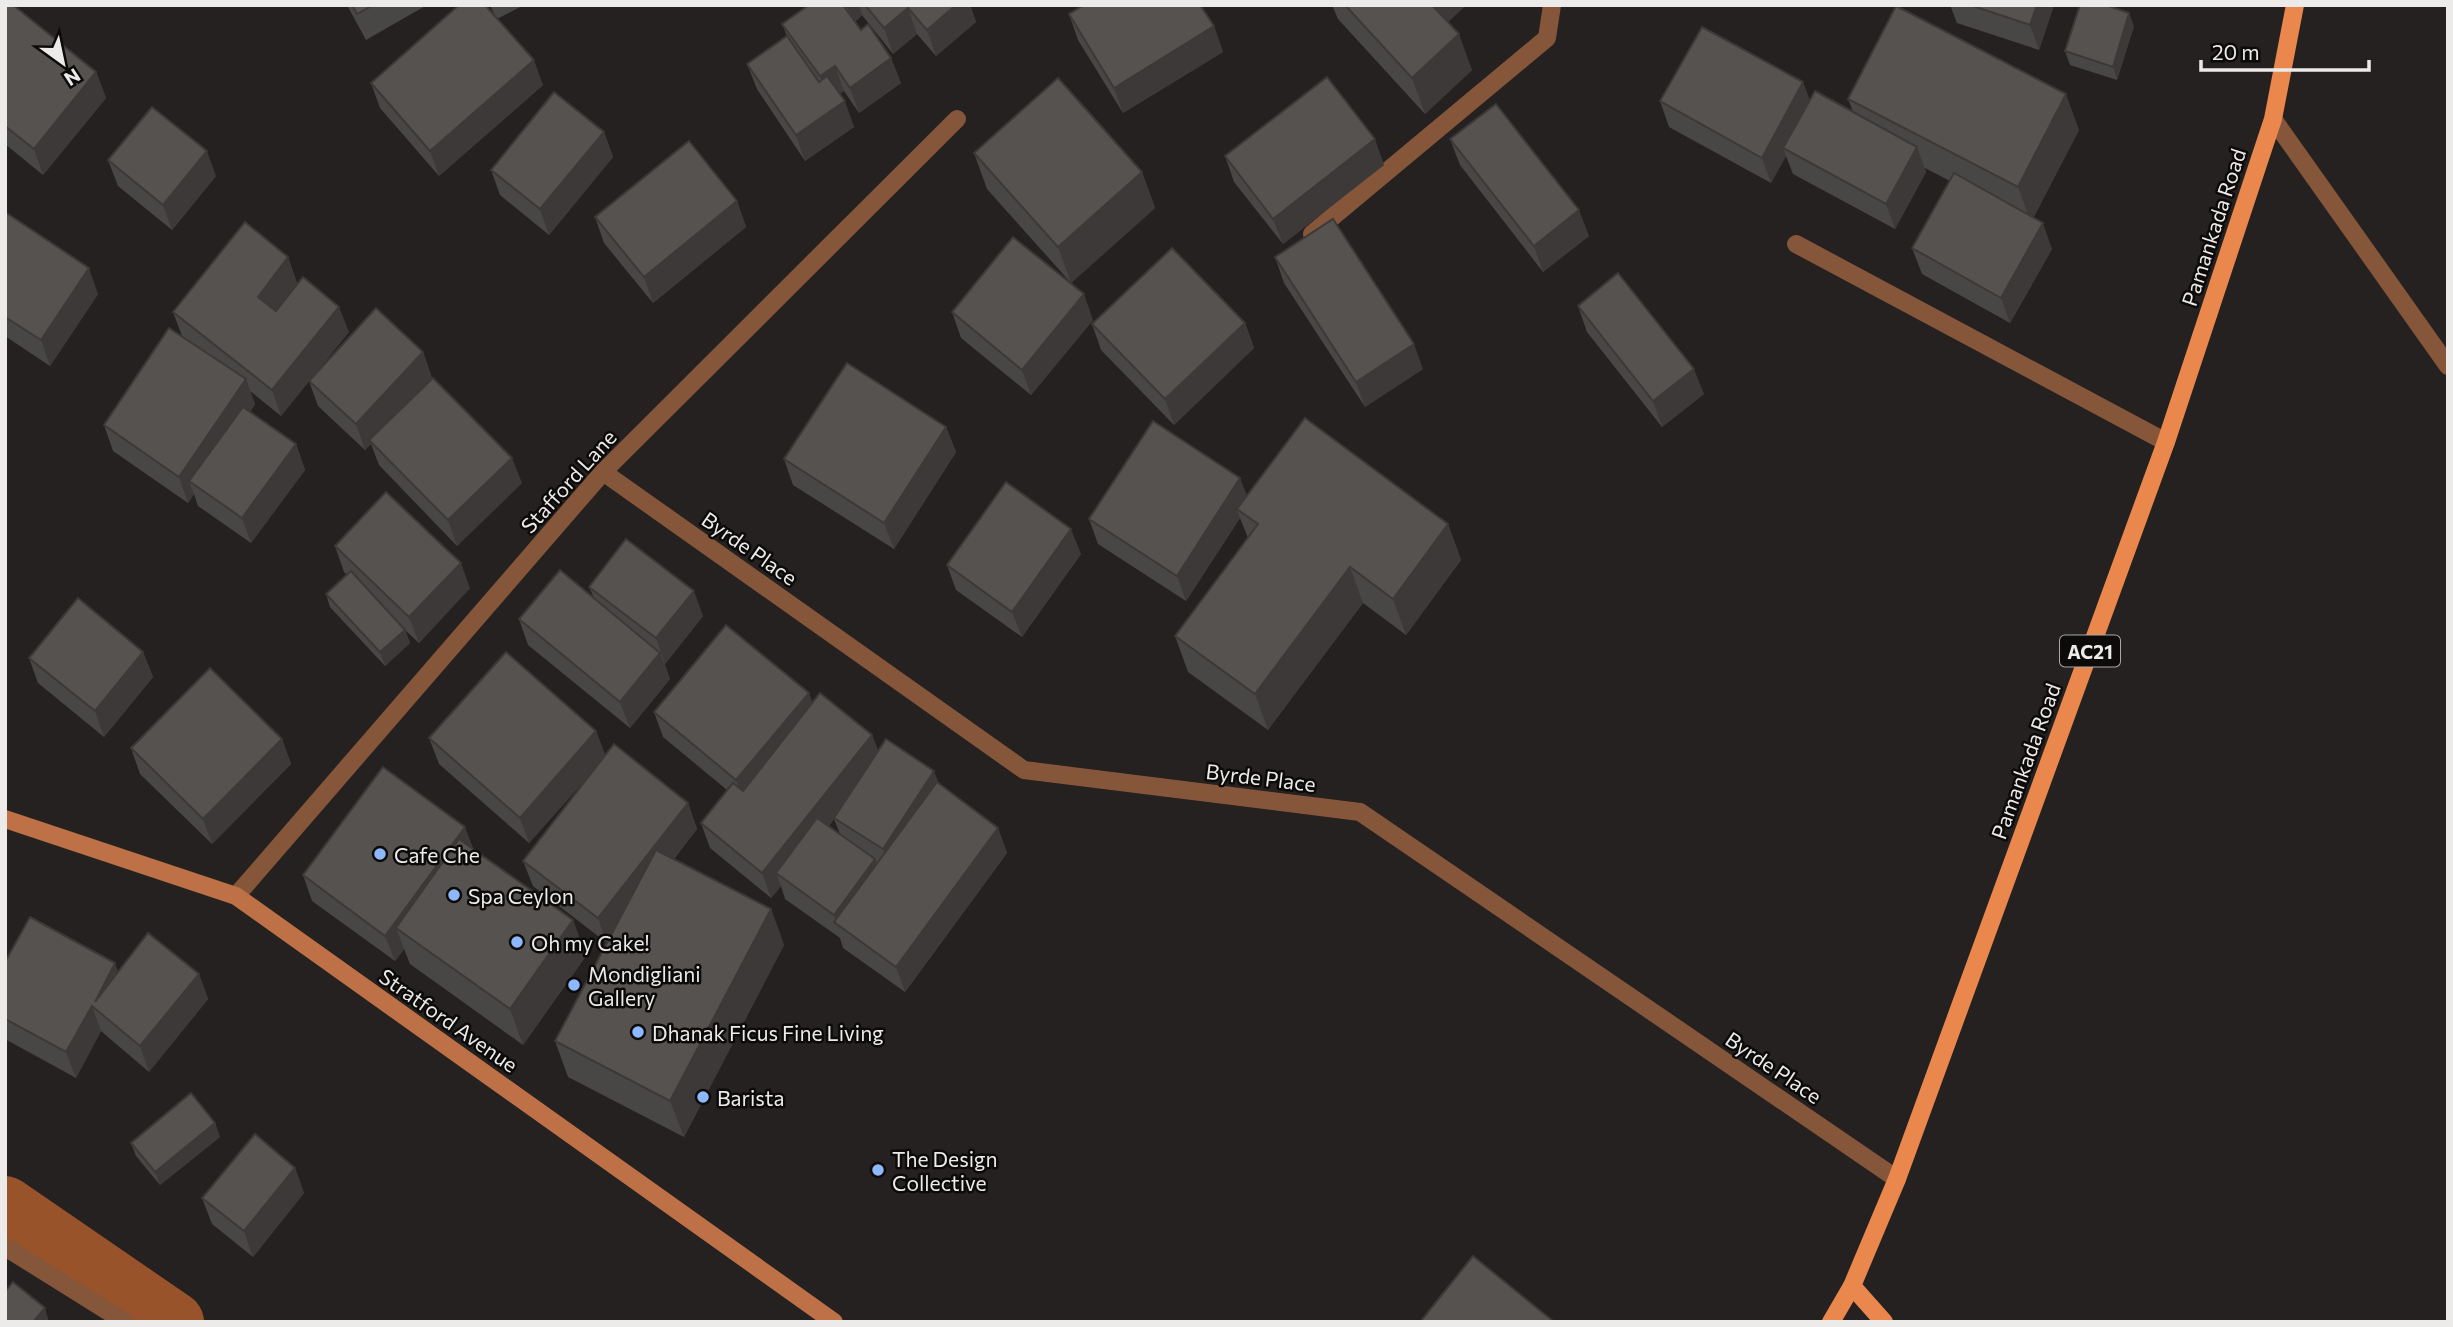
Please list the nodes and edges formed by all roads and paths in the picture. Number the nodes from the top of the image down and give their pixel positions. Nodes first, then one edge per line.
1 (1552, 5) edge
2 (2295, 5) edge
3 (957, 119) dead end
4 (2273, 119) junction
5 (1312, 234) edge
6 (1796, 244) dead end
7 (2448, 366) edge
8 (2166, 442) junction
9 (603, 472) junction
10 (5, 819) edge
11 (236, 896) junction
12 (1897, 1179) junction
13 (5, 1247) edge
14 (1852, 1286) junction
15 (125, 1322) edge
16 (834, 1322) edge
17 (1831, 1322) edge
18 (1884, 1322) edge

1 - 5 street
2 - 4 main road, Pamankada Road / AC21
3 - 9 street, Stafford Lane
4 - 7 street
4 - 8 main road, Pamankada Road / AC21
6 - 8 street
8 - 12 main road, Pamankada Road / AC21
9 - 11 street, Stafford Lane
9 - 12 street, Byrde Place
10 - 11 main road, Stratford Avenue
11 - 16 main road, Stratford Avenue
12 - 14 main road, Pamankada Road / AC21
13 - 15 street
14 - 17 main road, Pamankada Road / AC21
14 - 18 main road

